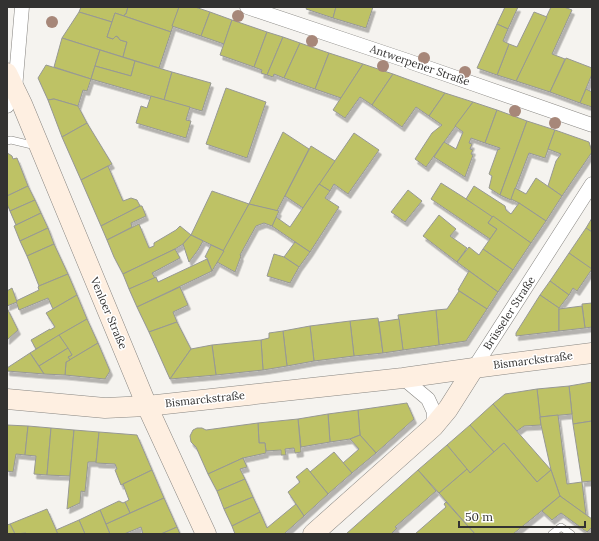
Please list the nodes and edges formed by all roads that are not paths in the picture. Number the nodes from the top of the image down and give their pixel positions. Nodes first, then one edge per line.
1 (22, 7) edge
2 (247, 7) edge
3 (10, 89) edge
4 (592, 125) edge
5 (7, 141) edge
6 (40, 146) junction
7 (592, 184) edge
8 (592, 353) edge
9 (474, 368) junction
10 (404, 378) junction
11 (7, 399) edge
12 (147, 406) junction
13 (433, 427) junction
14 (206, 534) edge
15 (313, 534) edge
16 (552, 534) edge
17 (571, 534) edge

1 - 3 street
2 - 4 street, Antwerpener Straße
3 - 6 street, Venloer Straße
5 - 6 lane
6 - 12 street, Venloer Straße
7 - 9 street, Brüsseler Straße
8 - 9 street, Bismarckstraße
9 - 10 street, Bismarckstraße
9 - 13 street, Brüsseler Straße
10 - 12 street, Bismarckstraße
10 - 13 street
11 - 12 street, Bismarckstraße
12 - 14 street, Venloer Straße
13 - 15 street, Brüsseler Straße
16 - 17 lane

